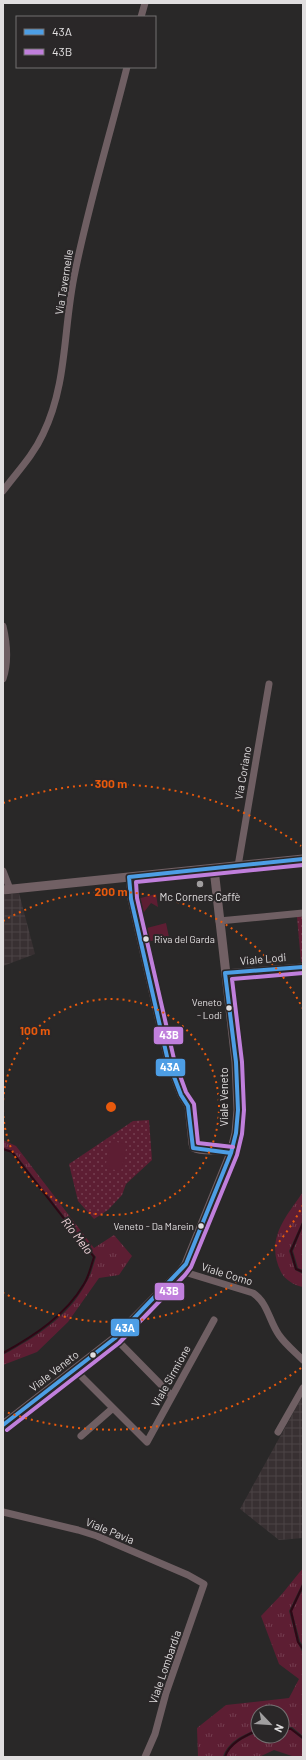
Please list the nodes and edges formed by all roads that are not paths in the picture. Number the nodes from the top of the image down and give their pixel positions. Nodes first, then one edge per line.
1 (145, 3) edge
2 (141, 16) edge
3 (127, 68) edge
4 (3, 490) edge
5 (3, 626) edge
6 (3, 678) edge
7 (269, 684) dead end
8 (303, 859) edge
9 (238, 866) junction
10 (214, 868) junction
11 (3, 871) edge
12 (129, 877) junction
13 (7, 890) edge
14 (303, 913) edge
15 (219, 920) junction
16 (303, 966) edge
17 (225, 973) junction
18 (231, 1153) junction
19 (181, 1271) junction
20 (214, 1320) dead end
21 (115, 1338) junction
22 (303, 1360) edge
23 (75, 1370) junction
24 (303, 1388) edge
25 (172, 1396) junction
26 (113, 1408) junction
27 (3, 1425) edge
28 (278, 1432) dead end
29 (81, 1436) dead end
30 (3, 1512) edge
31 (204, 1584) joint
32 (145, 1757) edge

1 - 2 street
3 - 4 street, Via Tavernelle
5 - 6 street
7 - 9 street, Via Coriano
8 - 9 main road
9 - 10 main road
10 - 12 main road
10 - 15 main road, Viale Veneto
11 - 13 street
12 - 13 main road
12 - 18 street
14 - 15 street
15 - 17 main road, Viale Veneto
16 - 17 street, Viale Lodi
17 - 18 main road, Viale Veneto
18 - 19 main road, Viale Veneto
19 - 21 main road, Viale Veneto
19 - 22 street, Viale Como
20 - 25 street, Viale Sirmione
21 - 23 main road, Viale Veneto
21 - 25 street
23 - 26 street
23 - 27 main road, Viale Veneto
24 - 28 street
25 - 26 street, Viale Sirmione
26 - 29 street
30 - 31 street, Viale Pavia
31 - 32 street, Viale Lombardia

